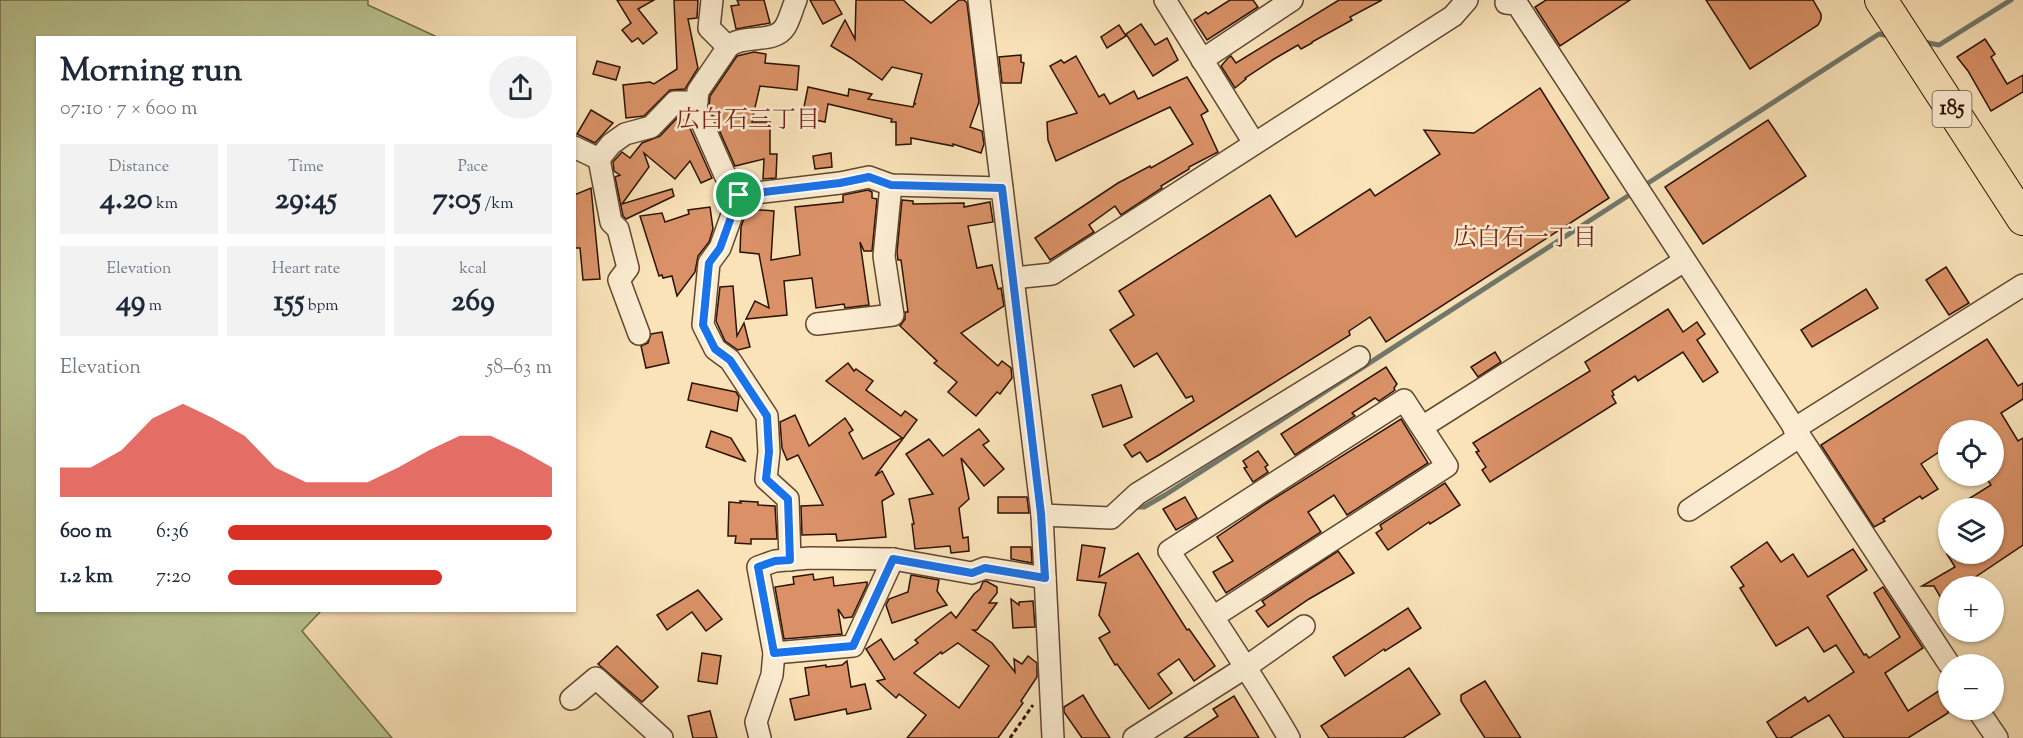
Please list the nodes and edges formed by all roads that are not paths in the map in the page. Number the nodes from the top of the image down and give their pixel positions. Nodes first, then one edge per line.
1 (712, 0) edge
2 (796, 0) edge
3 (978, 0) edge
4 (1166, 0) edge
5 (1292, 0) edge
6 (1467, 0) edge
7 (1881, 0) edge
8 (1504, 1) edge
9 (728, 47) junction
10 (1202, 60) junction
11 (697, 102) junction
12 (1254, 143) junction
13 (576, 148) edge
14 (598, 159) junction
15 (891, 185) junction
16 (1002, 188) junction
17 (1634, 194) junction
18 (739, 195) junction
19 (2023, 219) edge
20 (1645, 222) dead end
21 (1684, 261) junction
22 (1013, 278) junction
23 (2023, 285) edge
24 (817, 324) dead end
25 (639, 334) dead end
26 (1359, 357) dead end
27 (1422, 427) junction
28 (1796, 433) junction
29 (1689, 510) dead end
30 (1041, 514) junction
31 (893, 559) junction
32 (790, 560) junction
33 (1045, 578) junction
34 (1213, 617) junction
35 (1304, 626) dead end
36 (774, 653) junction
37 (1942, 654) edge
38 (1246, 667) junction
39 (571, 699) dead end
40 (1985, 720) edge
41 (1284, 736) edge
42 (662, 738) edge
43 (760, 738) edge
44 (1053, 738) edge
45 (1134, 738) edge
46 (1997, 738) edge

1 - 9 street
2 - 9 street
3 - 16 street
4 - 10 street
5 - 10 street
6 - 12 street
7 - 19 highway, 185
8 - 17 street
9 - 11 street
10 - 12 street
11 - 14 street
11 - 18 street
12 - 22 street
13 - 14 street
14 - 25 street
15 - 16 street
15 - 18 street
15 - 24 street
16 - 22 street
17 - 20 street
17 - 21 street
18 - 32 street
21 - 27 street
21 - 28 street
22 - 30 street
23 - 28 street
26 - 30 street
27 - 34 street
27 - 34 street
28 - 29 street
28 - 37 street
30 - 33 street
31 - 32 street
31 - 33 street
31 - 36 street
32 - 36 street
33 - 44 street
34 - 38 street
35 - 38 street
36 - 43 street
38 - 41 street
38 - 45 street
39 - 42 street
40 - 46 street

